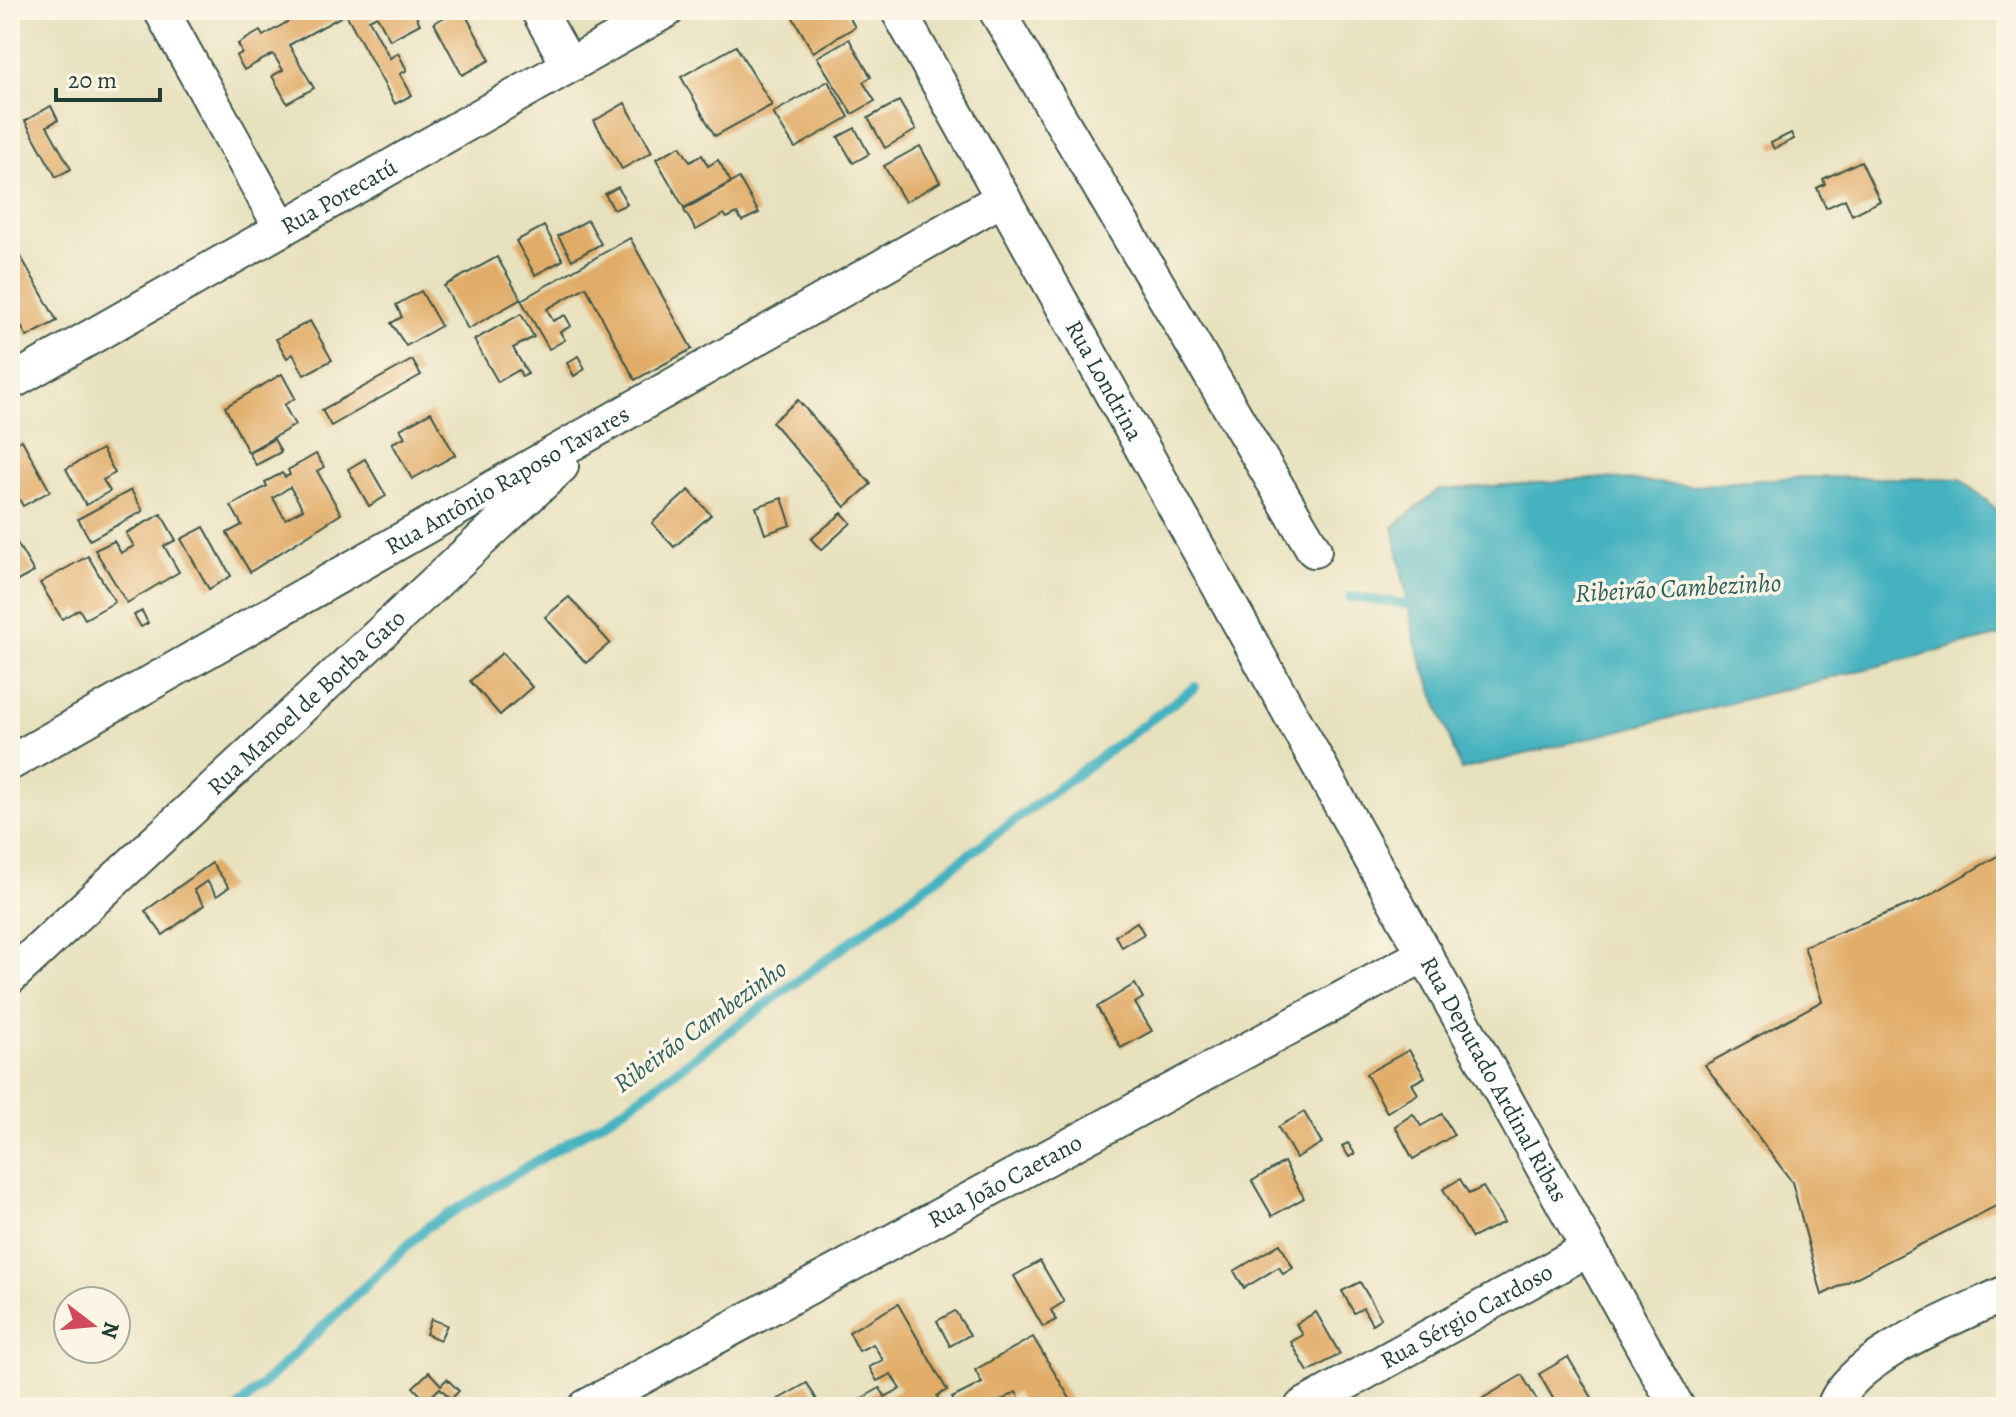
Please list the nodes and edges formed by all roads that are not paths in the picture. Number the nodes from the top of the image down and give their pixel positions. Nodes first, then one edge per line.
1 (161, 10) edge
2 (538, 10) edge
3 (667, 10) edge
4 (898, 10) edge
5 (996, 10) edge
6 (569, 65) junction
7 (1003, 198) junction
8 (282, 229) junction
9 (10, 383) edge
10 (602, 428) junction
11 (1314, 550) dead end
12 (1310, 752) joint
13 (10, 763) edge
14 (1425, 954) junction
15 (10, 977) edge
16 (1588, 1249) junction
17 (2006, 1293) edge
18 (586, 1407) edge
19 (1302, 1407) edge
20 (1677, 1407) edge
21 (1834, 1407) edge

1 - 8 street
2 - 6 street
3 - 6 street, Rua Porecatú
4 - 7 street, Rua Londrina
5 - 11 street
6 - 8 street, Rua Porecatú
7 - 10 street, Rua Antônio Raposo Tavares
7 - 12 street, Rua Londrina
8 - 9 street, Rua Porecatú
10 - 13 street, Rua Antônio Raposo Tavares
10 - 15 street, Rua Manoel de Borba Gato
12 - 14 street, Rua Deputado Ardinal Ribas
14 - 16 street, Rua Deputado Ardinal Ribas
14 - 18 street, Rua João Caetano
16 - 19 street, Rua Sérgio Cardoso
16 - 20 street, Rua Deputado Ardinal Ribas
17 - 21 street

